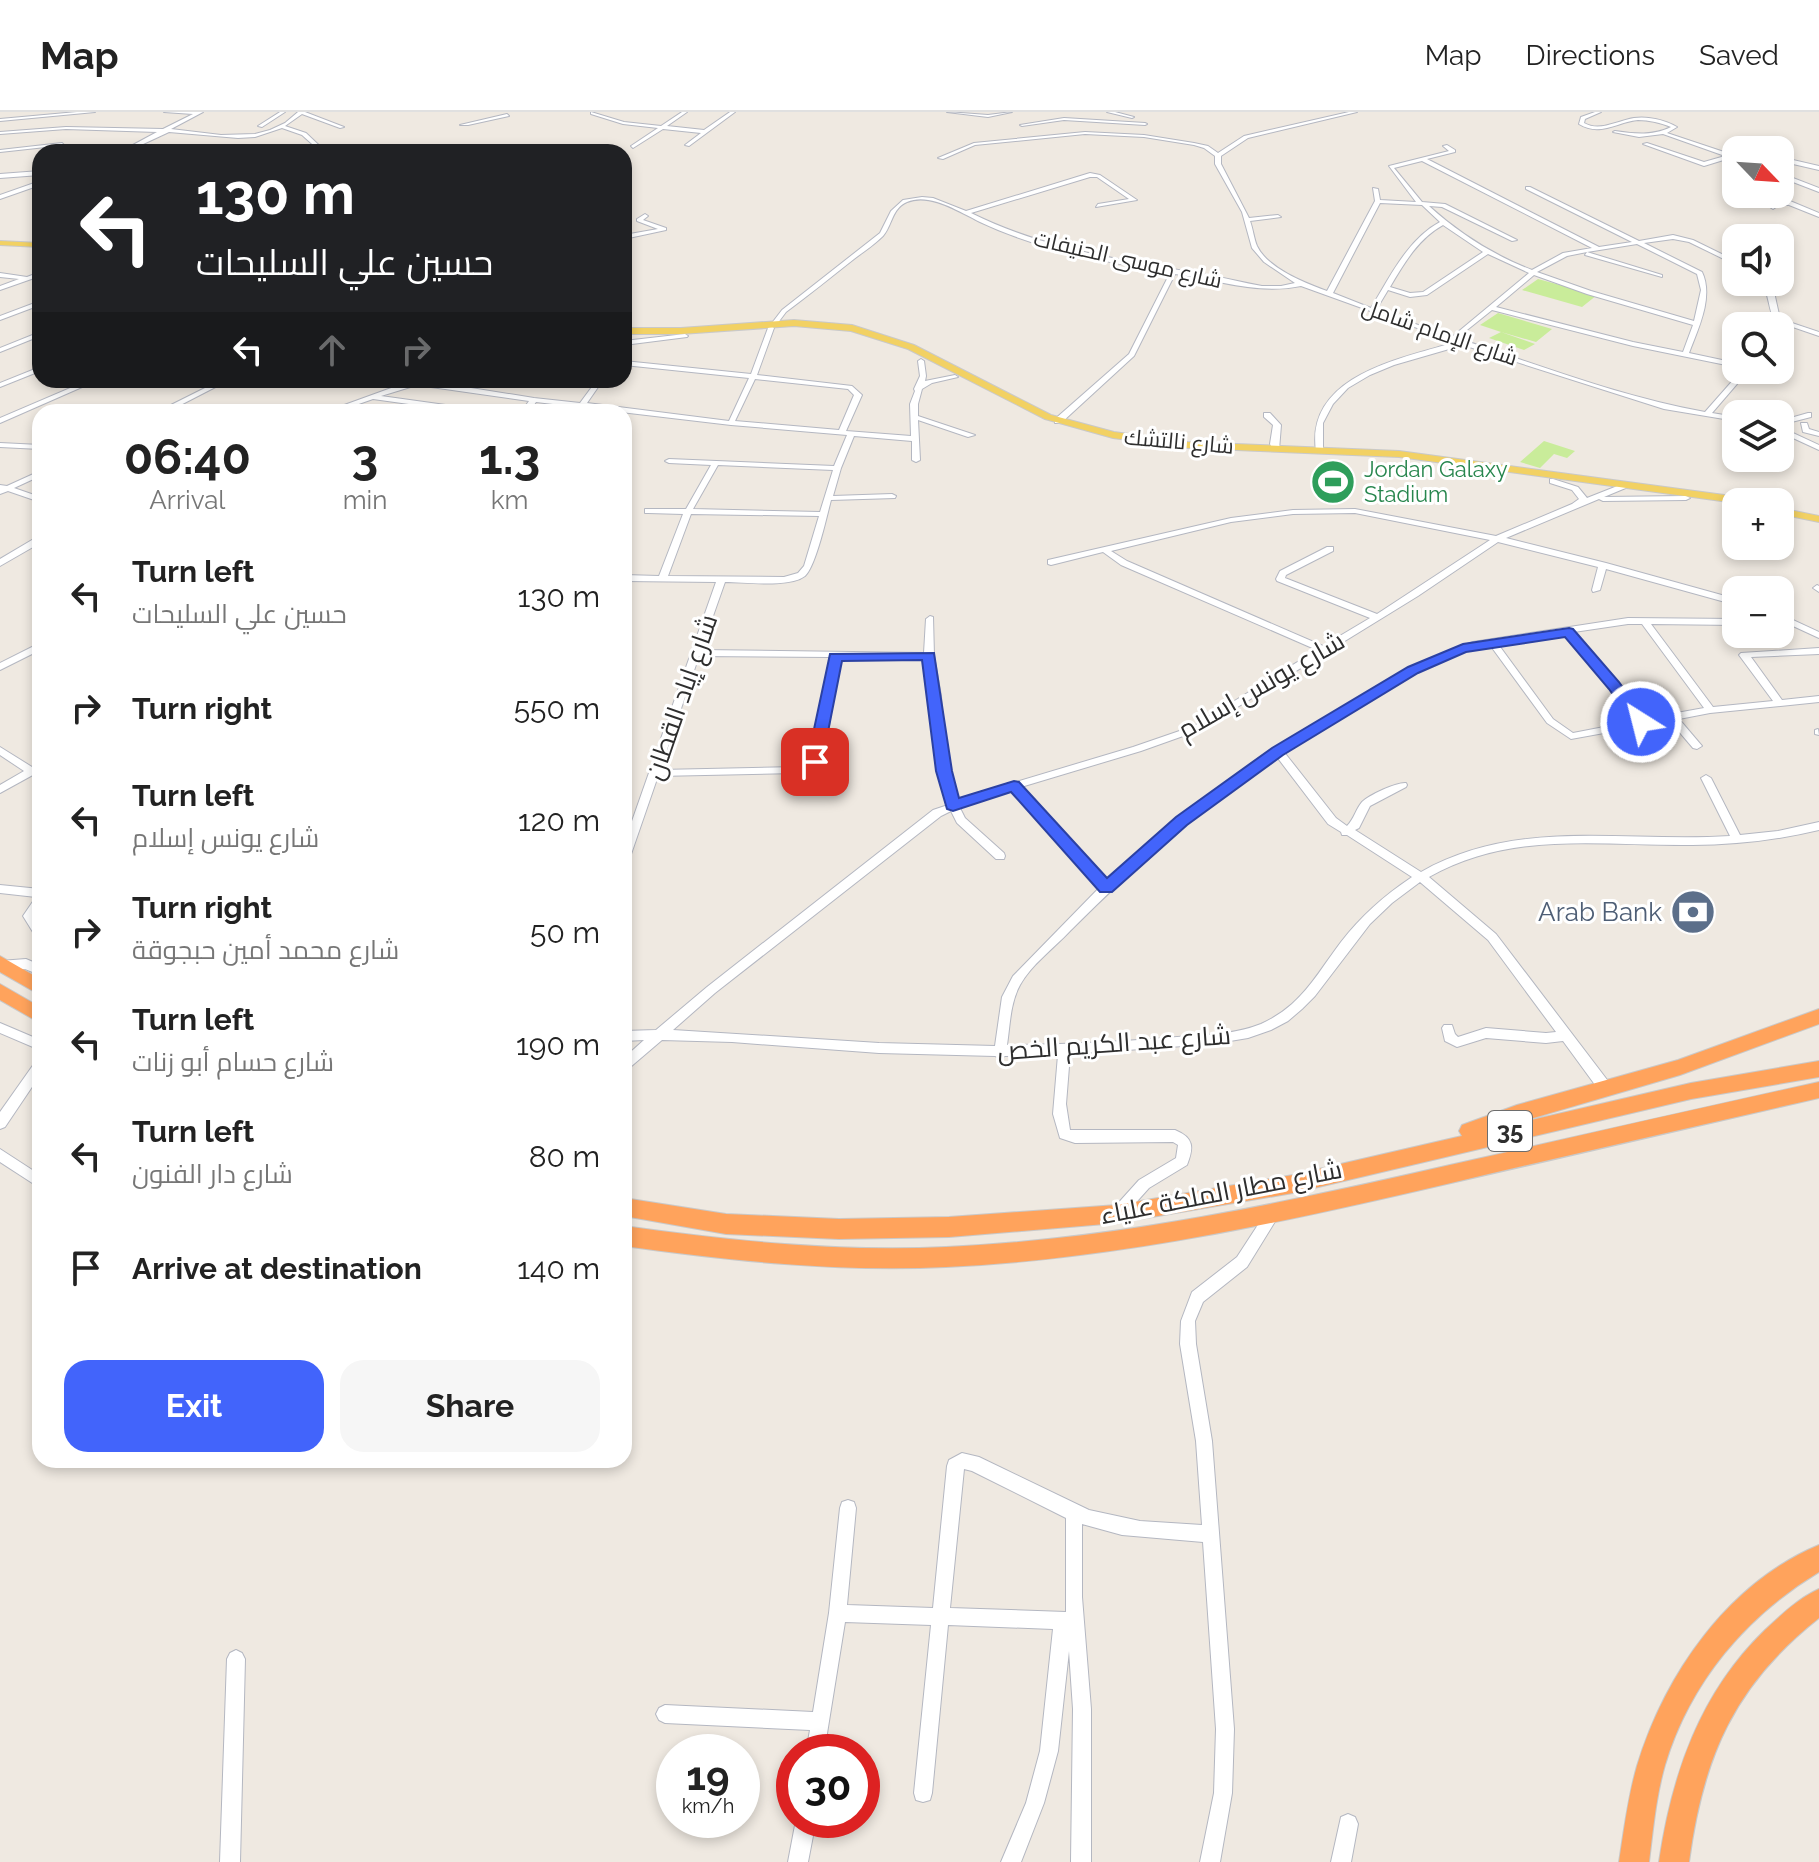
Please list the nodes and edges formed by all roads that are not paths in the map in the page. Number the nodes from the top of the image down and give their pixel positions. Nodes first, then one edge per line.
1 (93, 112) edge
2 (166, 112) edge
3 (177, 112) edge
4 (283, 112) edge
5 (301, 112) edge
6 (685, 112) edge
7 (733, 112) edge
8 (799, 112) edge
9 (826, 112) edge
10 (852, 112) edge
11 (872, 112) edge
12 (949, 112) edge
13 (1005, 112) edge
14 (1058, 112) edge
15 (1109, 112) edge
16 (1355, 112) edge
17 (1599, 112) edge
18 (1645, 112) edge
19 (200, 113) edge
20 (593, 113) edge
21 (50, 114) edge
22 (507, 114) edge
23 (897, 114) dead end
24 (1051, 119) junction
25 (1679, 119) dead end
26 (0, 120) edge
27 (1145, 124) junction
28 (1022, 125) dead end
29 (260, 126) dead end
30 (507, 126) dead end
31 (283, 127) junction
32 (342, 127) dead end
33 (86, 128) junction
34 (662, 128) junction
35 (168, 130) junction
36 (705, 132) junction
37 (1615, 132) dead end
38 (0, 133) edge
39 (459, 133) dead end
40 (1663, 133) junction
41 (1144, 136) junction
42 (62, 144) edge
43 (139, 144) edge
44 (315, 144) edge
45 (1645, 144) dead end
46 (687, 145) dead end
47 (1445, 146) dead end
48 (633, 147) dead end
49 (32, 148) edge
50 (2, 152) edge
51 (1722, 153) edge
52 (1218, 155) junction
53 (941, 158) dead end
54 (1421, 158) junction
55 (1722, 161) edge
56 (1794, 162) edge
57 (1819, 168) edge
58 (32, 173) edge
59 (0, 176) edge
60 (1794, 180) edge
61 (32, 186) edge
62 (1528, 188) dead end
63 (1375, 189) dead end
64 (1819, 190) edge
65 (19, 191) junction
66 (32, 194) edge
67 (0, 197) edge
68 (1378, 201) junction
69 (1423, 204) junction
70 (1098, 206) dead end
71 (1794, 206) edge
72 (961, 212) junction
73 (1819, 215) edge
74 (645, 216) dead end
75 (1278, 217) dead end
76 (1246, 220) junction
77 (1442, 223) junction
78 (632, 235) edge
79 (1637, 242) junction
80 (2, 243) edge
81 (1508, 243) dead end
82 (32, 245) edge
83 (1495, 245) dead end
84 (1598, 249) junction
85 (1485, 250) junction
86 (1580, 252) junction
87 (1722, 257) edge
88 (1173, 272) junction
89 (1534, 273) junction
90 (0, 275) edge
91 (32, 276) edge
92 (1660, 276) dead end
93 (27, 278) junction
94 (1300, 284) junction
95 (0, 288) edge
96 (1387, 288) junction
97 (1329, 294) junction
98 (1773, 296) edge
99 (32, 306) edge
100 (1493, 308) junction
101 (1373, 310) junction
102 (0, 318) edge
103 (1697, 324) junction
104 (773, 326) junction
105 (632, 333) edge
106 (632, 333) edge
107 (1819, 334) edge
108 (685, 336) junction
109 (32, 337) edge
110 (1454, 338) junction
111 (632, 342) edge
112 (1466, 342) junction
113 (0, 350) edge
114 (1685, 355) junction
115 (921, 361) junction
116 (1722, 362) edge
117 (632, 364) edge
118 (32, 372) edge
119 (754, 375) junction
120 (0, 376) edge
121 (955, 377) junction
122 (12, 381) junction
123 (972, 383) junction
124 (1734, 384) edge
125 (0, 385) edge
126 (75, 388) edge
127 (210, 388) edge
128 (396, 388) edge
129 (451, 388) edge
130 (917, 389) junction
131 (370, 396) junction
132 (534, 400) junction
133 (36, 404) edge
134 (177, 404) edge
135 (350, 404) edge
136 (425, 404) edge
137 (531, 404) edge
138 (572, 404) edge
139 (32, 406) edge
140 (1815, 406) dead end
141 (632, 411) edge
142 (1707, 414) junction
143 (1267, 415) dead end
144 (915, 417) junction
145 (1722, 417) edge
146 (2, 418) edge
147 (1058, 421) junction
148 (731, 423) junction
149 (1794, 425) edge
150 (1794, 425) edge
151 (1806, 425) junction
152 (1819, 425) edge
153 (846, 434) junction
154 (1794, 434) edge
155 (1819, 434) edge
156 (971, 435) dead end
157 (916, 439) junction
158 (0, 446) edge
159 (32, 446) edge
160 (1819, 447) edge
161 (1276, 448) junction
162 (1319, 449) junction
163 (916, 460) dead end
164 (669, 461) dead end
165 (715, 464) junction
166 (837, 468) junction
167 (32, 476) edge
168 (1553, 481) junction
169 (1621, 487) junction
170 (2, 489) edge
171 (892, 496) dead end
172 (32, 498) edge
173 (829, 498) junction
174 (1686, 498) junction
175 (1722, 498) edge
176 (1595, 500) junction
177 (1722, 502) edge
178 (1575, 506) junction
179 (1794, 510) edge
180 (648, 511) dead end
181 (688, 512) junction
182 (1794, 513) edge
183 (1819, 513) edge
184 (825, 514) junction
185 (1819, 519) edge
186 (1497, 539) junction
187 (32, 544) edge
188 (1330, 549) dead end
189 (1106, 551) junction
190 (1051, 562) dead end
191 (0, 563) edge
192 (1603, 565) junction
193 (663, 577) junction
194 (632, 578) edge
195 (721, 580) junction
196 (1596, 590) dead end
197 (1722, 598) edge
198 (1377, 617) junction
199 (930, 619) dead end
200 (1644, 620) junction
201 (1722, 622) edge
202 (1794, 623) edge
203 (1794, 626) edge
204 (1801, 626) junction
205 (1569, 632) junction
206 (1819, 635) edge
207 (1494, 644) junction
208 (32, 650) edge
209 (1324, 650) junction
210 (1819, 651) edge
211 (695, 653) junction
212 (929, 656) junction
213 (835, 657) junction
214 (0, 667) edge
215 (1819, 699) edge
216 (1780, 703) junction
217 (1710, 710) junction
218 (1672, 717) junction
219 (1641, 722) junction
220 (1697, 746) dead end
221 (0, 750) edge
222 (1278, 751) junction
223 (32, 767) edge
224 (32, 771) edge
225 (656, 773) junction
226 (1706, 778) dead end
227 (1402, 785) dead end
228 (1014, 786) junction
229 (3, 788) edge
230 (953, 805) junction
231 (1819, 826) edge
232 (1346, 832) junction
233 (632, 838) edge
234 (1737, 840) junction
235 (1000, 856) dead end
236 (1421, 877) junction
237 (1106, 888) junction
238 (0, 889) edge
239 (32, 892) edge
240 (2, 964) edge
241 (32, 967) edge
242 (32, 983) edge
243 (0, 991) edge
244 (32, 1011) edge
245 (1819, 1016) edge
246 (0, 1028) edge
247 (1448, 1028) dead end
248 (658, 1034) junction
249 (632, 1036) edge
250 (1567, 1036) junction
251 (32, 1042) edge
252 (1064, 1051) junction
253 (1000, 1053) junction
254 (632, 1058) edge
255 (1819, 1069) edge
256 (32, 1077) edge
257 (1606, 1089) junction
258 (1819, 1090) edge
259 (0, 1123) edge
260 (1445, 1146) junction
261 (0, 1155) edge
262 (32, 1177) edge
263 (1139, 1189) junction
264 (632, 1208) edge
265 (1150, 1209) junction
266 (1117, 1214) junction
267 (1272, 1215) junction
268 (1235, 1223) junction
269 (632, 1237) edge
270 (1258, 1239) junction
271 (848, 1508) dead end
272 (1074, 1513) junction
273 (1210, 1534) junction
274 (1819, 1558) edge
275 (1819, 1602) edge
276 (838, 1613) junction
277 (941, 1617) junction
278 (1069, 1621) junction
279 (236, 1659) dead end
280 (665, 1714) dead end
281 (819, 1721) junction
282 (817, 1734) edge
283 (923, 1793) dead end
284 (1348, 1824) dead end
285 (803, 1838) edge
286 (1679, 1855) edge
287 (230, 1862) edge
288 (798, 1862) edge
289 (1011, 1862) edge
290 (1081, 1862) edge
291 (1210, 1862) edge
292 (1341, 1862) edge
293 (1634, 1862) edge

1 - 21 street
2 - 3 street
3 - 19 street
4 - 29 street
5 - 31 street
5 - 32 street
6 - 34 street
7 - 36 street
8 - 9 street
9 - 10 street
11 - 23 street
12 - 13 street
14 - 24 street
15 - 27 street
16 - 52 street
17 - 40 street
18 - 25 street
19 - 35 street
20 - 34 street
21 - 26 street
22 - 30 street
22 - 39 street
24 - 27 street
24 - 28 street
27 - 41 street
31 - 35 street
31 - 44 street
33 - 35 street
33 - 38 street
33 - 42 street
34 - 36 street
34 - 48 street
35 - 43 street
36 - 46 street
37 - 40 street
40 - 51 street
41 - 52 street
41 - 53 street
45 - 55 street
47 - 54 street
49 - 50 street
52 - 76 street, شارع الإمام شامل
54 - 69 street
54 - 84 street
56 - 57 street
58 - 59 street
60 - 64 street
61 - 65 street
62 - 79 street
63 - 68 street
65 - 66 street
65 - 67 street
68 - 69 street
68 - 97 street
69 - 77 street
69 - 81 street
70 - 72 street
71 - 73 street
72 - 88 street, شارع موسى الحنيفات
72 - 104 street, شارع موسى الحنيفات
74 - 78 street
75 - 76 street
76 - 94 street, شارع الإمام شامل
77 - 85 street
77 - 96 street
79 - 84 street
79 - 87 street
79 - 103 street
80 - 82 main road
83 - 85 street
84 - 86 street
85 - 89 street
85 - 96 street
86 - 89 street
86 - 92 street
88 - 94 street, شارع موسى الحنيفات
88 - 147 street
89 - 100 street
89 - 103 street
90 - 93 street
91 - 93 street
93 - 95 street
94 - 97 street, شارع الإمام شامل
96 - 101 street
97 - 101 street, شارع الإمام شامل
98 - 107 street
99 - 102 street
100 - 110 street
100 - 114 street
101 - 110 street, شارع الإمام شامل
103 - 114 street
104 - 105 main road, شارع نالتشك
104 - 108 main road, شارع نالتشك
104 - 115 main road, شارع نالتشك
104 - 119 street
104 - 123 main road, شارع نالتشك
106 - 108 main road, شارع نالتشك
108 - 111 street
109 - 113 street
110 - 112 street, شارع الإمام شامل
112 - 142 street, شارع الإمام شامل
112 - 162 street
114 - 116 street
115 - 121 main road, شارع نالتشك
115 - 130 street
117 - 119 street
118 - 122 street
119 - 148 street
119 - 153 street
120 - 122 street
121 - 123 main road, شارع نالتشك
121 - 130 street
122 - 125 street
123 - 147 main road, شارع نالتشك
123 - 168 main road, شارع نالتشك
124 - 142 street
126 - 133 street
127 - 134 street
128 - 131 street
129 - 132 street
130 - 144 street
131 - 135 street
131 - 136 street
132 - 137 street
132 - 138 street
139 - 146 street
140 - 151 street
141 - 148 street
142 - 145 street, شارع الإمام شامل
143 - 161 street
144 - 156 street
144 - 157 street
147 - 161 main road, شارع نالتشك
148 - 153 street
149 - 151 street
150 - 151 street
151 - 152 street
151 - 155 street
151 - 160 street
153 - 157 street
153 - 166 street
154 - 160 street
157 - 163 street
158 - 159 street
161 - 162 main road, شارع نالتشك
162 - 169 main road, شارع نالتشك
164 - 165 street
165 - 166 street
165 - 181 street
166 - 173 street
167 - 170 street
168 - 169 main road, شارع نالتشك
168 - 178 street
169 - 174 main road, شارع نالتشك
169 - 175 main road, شارع نالتشك
169 - 176 street, شارع يونس إسلام
170 - 172 street
171 - 173 street
173 - 184 street
174 - 176 street
174 - 177 main road, شارع نالتشك
176 - 178 street, شارع يونس إسلام
178 - 186 street, شارع يونس إسلام
179 - 183 main road
180 - 181 street
181 - 184 street
181 - 193 street
182 - 185 main road
184 - 195 street
186 - 189 street
186 - 192 street
186 - 198 street, شارع يونس إسلام
187 - 191 street
188 - 198 street
189 - 190 street
189 - 209 street
192 - 196 street
192 - 197 street
193 - 194 street
193 - 195 street
195 - 211 street, شارع إياد القطان
198 - 209 street, شارع يونس إسلام
199 - 212 street
200 - 201 street
200 - 205 street
200 - 217 street
202 - 204 street
203 - 204 street
204 - 206 street
205 - 207 street
205 - 219 street
207 - 219 street
207 - 222 street
208 - 214 street
209 - 228 street, شارع يونس إسلام
210 - 216 street
211 - 213 street
211 - 225 street, شارع إياد القطان
212 - 213 street
212 - 230 street
213 - 225 street
215 - 216 street
216 - 217 street
217 - 218 street
218 - 219 street
218 - 220 street
221 - 223 street
222 - 232 street
222 - 237 street
224 - 229 street
225 - 233 street, شارع إياد القطان
226 - 234 street
227 - 232 street
228 - 230 street, شارع يونس إسلام
228 - 237 street
230 - 235 street
230 - 248 street, شارع يونس إسلام
231 - 234 street, شارع عبد الكريم الخص
232 - 236 street
234 - 236 street, شارع عبد الكريم الخص
236 - 250 street
236 - 252 street, شارع عبد الكريم الخص
237 - 253 street
238 - 239 street
240 - 241 street
240 - 242 highway
243 - 244 highway
245 - 257 highway, 35
246 - 251 street
247 - 250 street
248 - 249 street, شارع عبد الكريم الخص
248 - 253 street, شارع عبد الكريم الخص
248 - 254 street, شارع يونس إسلام
250 - 257 street
252 - 253 street, شارع عبد الكريم الخص
252 - 263 street
255 - 260 highway, شارع مطار الملكة علياء / 35
256 - 259 street
257 - 260 highway, 35
258 - 267 highway, شارع مطار الملكة علياء / 35
260 - 265 highway, شارع مطار الملكة علياء / 35
261 - 262 street
263 - 265 street
263 - 266 street
264 - 266 highway, شارع مطار الملكة علياء / 35
265 - 266 highway, شارع مطار الملكة علياء / 35
267 - 268 highway, شارع مطار الملكة علياء / 35
267 - 270 street
268 - 269 highway, شارع مطار الملكة علياء / 35
268 - 270 street
270 - 273 street
271 - 276 street
272 - 273 street
272 - 277 street
272 - 278 street
273 - 291 street
274 - 293 highway
275 - 286 highway
276 - 277 street
276 - 281 street
277 - 278 street
277 - 283 street
278 - 289 street
278 - 290 street
279 - 287 street
280 - 281 street
281 - 282 street
284 - 292 street
285 - 288 street

